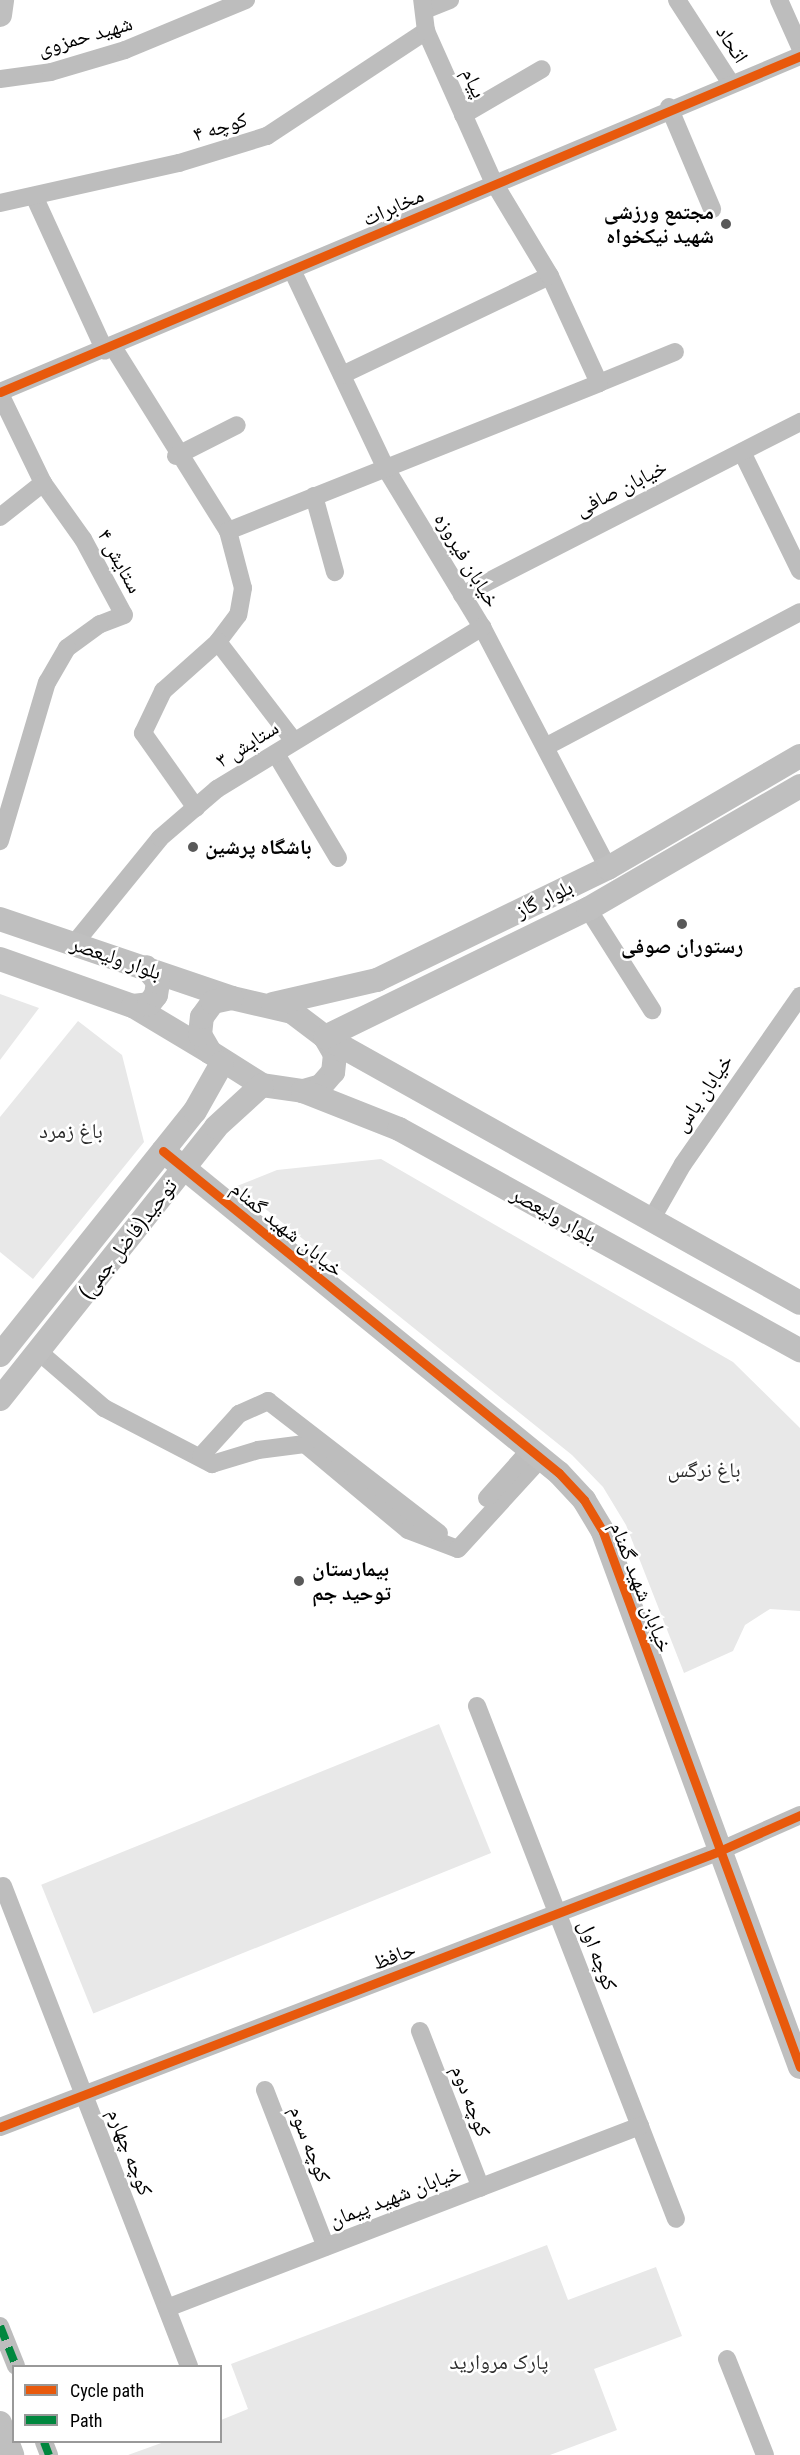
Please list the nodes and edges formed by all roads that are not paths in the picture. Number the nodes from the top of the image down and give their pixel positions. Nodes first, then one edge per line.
1 (2, 0) edge
2 (246, 0) edge
3 (450, 0) edge
4 (677, 0) edge
5 (779, 0) edge
6 (423, 5) edge
7 (0, 15) edge
8 (426, 31) junction
9 (800, 47) edge
10 (800, 56) edge
11 (542, 69) dead end
12 (0, 79) edge
13 (730, 82) junction
14 (669, 107) junction
15 (464, 114) junction
16 (493, 181) junction
17 (34, 196) junction
18 (0, 203) edge
19 (712, 208) dead end
20 (293, 272) junction
21 (550, 276) junction
22 (109, 349) junction
23 (675, 352) dead end
24 (342, 375) junction
25 (599, 383) junction
26 (0, 393) edge
27 (800, 423) edge
28 (237, 425) dead end
29 (742, 452) junction
30 (176, 456) junction
31 (385, 467) junction
32 (43, 483) junction
33 (314, 495) junction
34 (0, 517) edge
35 (228, 531) junction
36 (800, 571) edge
37 (335, 572) dead end
38 (462, 595) junction
39 (800, 612) edge
40 (482, 627) junction
41 (218, 642) junction
42 (294, 741) junction
43 (547, 746) junction
44 (276, 754) junction
45 (800, 756) edge
46 (800, 786) edge
47 (196, 808) junction
48 (0, 841) edge
49 (338, 858) dead end
50 (608, 868) junction
51 (588, 909) junction
52 (0, 919) edge
53 (74, 944) junction
54 (0, 959) edge
55 (146, 967) junction
56 (354, 986) junction
57 (800, 996) edge
58 (232, 998) junction
59 (273, 1004) junction
60 (133, 1006) junction
61 (652, 1010) dead end
62 (371, 1013) junction
63 (325, 1037) junction
64 (216, 1057) junction
65 (262, 1085) junction
66 (303, 1091) junction
67 (163, 1151) junction
68 (183, 1168) junction
69 (651, 1220) junction
70 (800, 1303) edge
71 (800, 1350) edge
72 (39, 1352) junction
73 (0, 1355) edge
74 (0, 1399) edge
75 (535, 1454) junction
76 (206, 1460) junction
77 (477, 1706) dead end
78 (800, 1815) edge
79 (717, 1852) junction
80 (3, 1886) dead end
81 (557, 1913) junction
82 (420, 2031) dead end
83 (796, 2042) edge
84 (800, 2067) edge
85 (265, 2090) dead end
86 (84, 2095) junction
87 (640, 2126) junction
88 (0, 2127) edge
89 (481, 2188) junction
90 (676, 2219) dead end
91 (326, 2247) junction
92 (167, 2308) junction
93 (0, 2326) edge
94 (727, 2359) dead end
95 (15, 2365) edge
96 (188, 2365) edge
97 (0, 2423) edge
98 (12, 2455) edge
99 (765, 2455) edge

1 - 7 street
2 - 12 street, شهید حمزوی
3 - 6 street
4 - 13 street, اتحاد
5 - 9 street
6 - 8 street, پیام
8 - 15 street, پیام
8 - 17 street, کوچه ۴
10 - 13 street, مخابرات
11 - 15 street
13 - 14 street, مخابرات
14 - 16 street, مخابرات
14 - 19 street
15 - 16 street, پیام
16 - 20 street, مخابرات
16 - 21 street, پیام
17 - 18 street, کوچه ۴
17 - 22 street
20 - 22 street, مخابرات
20 - 24 street, خیابان فیروزه
21 - 24 street
21 - 25 street, پیام
22 - 26 street, مخابرات
22 - 30 street
23 - 25 street
24 - 31 street, خیابان فیروزه
25 - 31 street
26 - 32 street
27 - 29 street, خیابان صافی
28 - 30 street
29 - 36 street
29 - 38 street, خیابان صافی
30 - 35 street
31 - 33 street
31 - 38 street, خیابان فیروزه
32 - 34 street
32 - 48 street, ستایش ۴
33 - 35 street
33 - 37 street
35 - 41 street
38 - 40 street, خیابان فیروزه
39 - 43 street
40 - 42 street, ستایش ۳
40 - 43 street, خیابان فیروزه
41 - 42 street
41 - 47 street
42 - 44 street, ستایش ۳
43 - 50 street, خیابان فیروزه
44 - 47 street, ستایش ۳
44 - 49 street
45 - 50 street, بلوار گاز
46 - 51 street, بلوار گاز
47 - 53 street, ستایش ۳
50 - 56 street, بلوار گاز
51 - 61 street
51 - 62 street, بلوار گاز
52 - 53 street, بلوار ولیعصر
53 - 55 street, بلوار ولیعصر
54 - 60 street, بلوار ولیعصر
55 - 58 street, بلوار ولیعصر
55 - 60 street
56 - 59 street, بلوار گاز
56 - 62 street
57 - 69 street, خیابان یاس
58 - 59 street, بلوار ولیعصر
58 - 64 street
59 - 63 street, بلوار ولیعصر
60 - 64 street, بلوار ولیعصر
62 - 63 street, بلوار گاز
63 - 66 street
63 - 69 street, بلوار ولیعصر
64 - 65 street, بلوار ولیعصر
64 - 67 street, توحید(فاضل جمی)
65 - 66 street, بلوار ولیعصر
65 - 68 street, توحید(فاضل جمی)
66 - 71 street, بلوار ولیعصر
67 - 68 street, خیابان شهید گمنام
67 - 73 street, توحید(فاضل جمی)
68 - 72 street, توحید(فاضل جمی)
68 - 75 street, خیابان شهید گمنام
69 - 70 street, بلوار ولیعصر
72 - 74 street, توحید(فاضل جمی)
72 - 76 street
75 - 76 street
75 - 76 street
75 - 79 street, خیابان شهید گمنام
77 - 81 street, کوچه اول
78 - 79 street, حافظ
79 - 81 street, حافظ
79 - 83 street, خیابان شهید گمنام
80 - 86 street, کوچه چهارم
81 - 86 street, حافظ
81 - 87 street, کوچه اول
82 - 89 street, کوچه دوم
83 - 84 street, خیابان شهید گمنام
85 - 91 street, کوچه سوم
86 - 88 street, حافظ
86 - 92 street, کوچه چهارم
87 - 89 street, خیابان شهید پیمان
87 - 90 street, کوچه اول
89 - 91 street, خیابان شهید پیمان
91 - 92 street, خیابان شهید پیمان
92 - 96 street, کوچه چهارم
93 - 95 street
94 - 99 street
97 - 98 street

